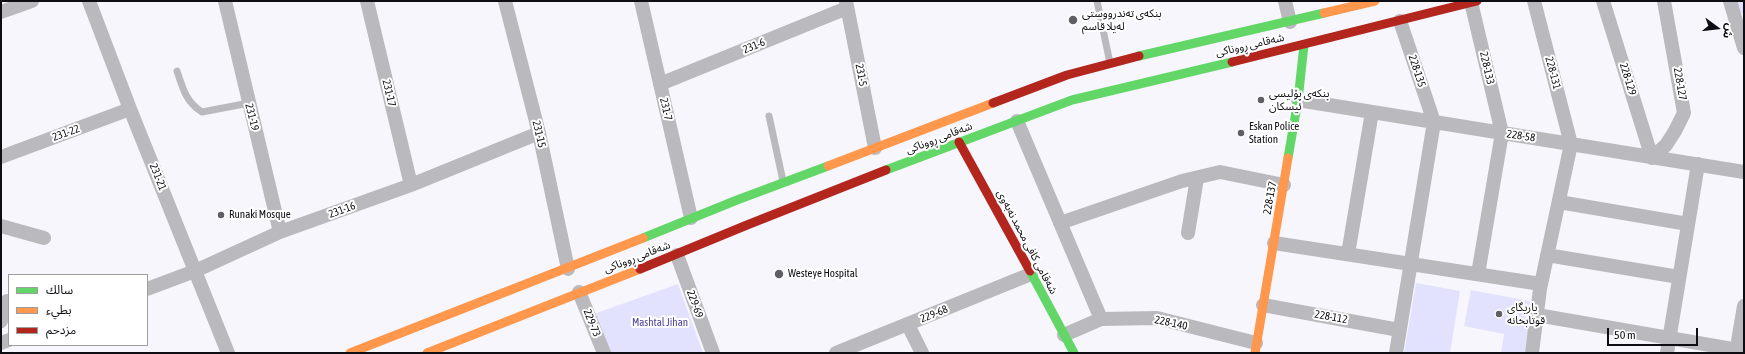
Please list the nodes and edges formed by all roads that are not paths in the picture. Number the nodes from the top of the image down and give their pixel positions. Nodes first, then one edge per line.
1 (32, 1) edge
2 (89, 1) edge
3 (225, 1) edge
4 (367, 1) edge
5 (505, 1) edge
6 (641, 1) edge
7 (1097, 1) edge
8 (1285, 1) edge
9 (1375, 1) edge
10 (1534, 1) edge
11 (1603, 1) edge
12 (1664, 1) edge
13 (1730, 1) edge
14 (1474, 2) edge
15 (846, 4) edge
16 (1, 12) edge
17 (1739, 16) edge
18 (1400, 21) junction
19 (1290, 22) junction
20 (1304, 45) junction
21 (1744, 48) edge
22 (1110, 64) junction
23 (177, 71) dead end
24 (660, 84) junction
25 (1298, 100) junction
26 (249, 104) junction
27 (130, 109) junction
28 (1372, 112) junction
29 (770, 116) dead end
30 (1017, 121) junction
31 (1434, 122) junction
32 (539, 132) junction
33 (1502, 133) junction
34 (959, 142) junction
35 (1571, 144) junction
36 (875, 148) junction
37 (1, 157) edge
38 (1652, 158) junction
39 (1698, 164) junction
40 (1744, 172) edge
41 (1197, 178) junction
42 (784, 182) junction
43 (411, 185) junction
44 (1284, 185) junction
45 (1559, 202) junction
46 (691, 218) junction
47 (1060, 223) junction
48 (1688, 224) junction
49 (1, 226) edge
50 (280, 232) junction
51 (1188, 233) dead end
52 (44, 238) dead end
53 (1274, 243) junction
54 (1348, 254) junction
55 (677, 255) junction
56 (1547, 256) junction
57 (1410, 264) junction
58 (568, 268) junction
59 (195, 271) junction
60 (1031, 274) junction
61 (1478, 274) junction
62 (1679, 277) junction
63 (1541, 284) junction
64 (148, 289) edge
65 (579, 292) junction
66 (7, 301) dead end
67 (1263, 305) junction
68 (1744, 306) edge
69 (1537, 315) junction
70 (1101, 319) junction
71 (1, 321) edge
72 (908, 325) junction
73 (1399, 330) junction
74 (1064, 335) junction
75 (1669, 338) junction
76 (1256, 348) edge
77 (1739, 351) edge
78 (228, 353) edge
79 (350, 353) edge
80 (427, 353) edge
81 (604, 353) edge
82 (713, 353) edge
83 (836, 353) edge
84 (922, 353) edge
85 (1074, 353) edge
86 (1396, 353) edge
87 (1532, 353) edge
88 (1667, 353) edge

1 - 16 street
2 - 27 street, 231-21
3 - 26 street, 231-19
4 - 43 street, 231-17
5 - 32 street, 231-15
6 - 24 street, 231-7
7 - 22 lane
8 - 19 street
9 - 19 main road, شەقامی ڕووناکی
10 - 35 street, 228-131
11 - 38 street, 228-129
12 - 38 street, 228-127
13 - 17 street
14 - 18 main road, شەقامی ڕووناکی
14 - 33 street, 228-133
15 - 24 street, 231-6
15 - 36 street, 231-5
17 - 21 street
18 - 20 main road, شەقامی ڕووناکی
18 - 31 street, 228-135
19 - 22 main road, شەقامی ڕووناکی
20 - 25 main road, 228-137
20 - 30 main road, شەقامی ڕووناکی
22 - 36 main road, شەقامی ڕووناکی
23 - 26 lane
24 - 46 street, 231-7
25 - 28 street, 228-58
25 - 44 main road, 228-137
26 - 50 street, 231-19
27 - 37 street, 231-22
27 - 59 street, 231-21
28 - 31 street, 228-58
28 - 54 street
29 - 42 lane
30 - 34 main road, شەقامی ڕووناکی
30 - 47 street
31 - 33 street, 228-58
31 - 57 street
32 - 43 street, 231-16
32 - 58 street, 231-15
33 - 35 street, 228-58
33 - 61 street
34 - 55 main road, شەقامی ڕووناکی
34 - 60 main road, شەقامی کافی محمد نەبەوی
35 - 38 street, 228-58
35 - 45 street
36 - 42 main road, شەقامی ڕووناکی
38 - 39 street, 228-58
39 - 40 street, 228-58
39 - 48 street
41 - 44 street
41 - 47 street
41 - 51 street
42 - 46 main road, شەقامی ڕووناکی
43 - 50 street, 231-16
44 - 53 main road, 228-137
45 - 48 street
45 - 56 street
46 - 58 main road, شەقامی ڕووناکی
47 - 70 street
48 - 62 street
49 - 52 street
50 - 59 street, 231-16
53 - 54 street
53 - 67 main road, 228-137
54 - 57 street
55 - 65 main road, شەقامی ڕووناکی
55 - 82 street, 229-69
56 - 62 street
56 - 63 street
57 - 61 street
57 - 73 street
58 - 79 main road, شەقامی ڕووناکی
59 - 64 street, 231-16
59 - 78 street, 231-21
60 - 72 street, 229-68
60 - 74 main road, شەقامی کافی محمد نەبەوی
61 - 63 street
62 - 75 street
63 - 69 street
65 - 80 main road, شەقامی ڕووناکی
65 - 81 street, 229-73
66 - 71 street
67 - 73 street, 228-112
67 - 76 main road, 228-137
68 - 77 street
69 - 75 street
69 - 87 street
70 - 74 street, 228-140
70 - 76 street, 228-140
72 - 83 street, 229-68
72 - 84 street
73 - 86 street
74 - 85 main road, شەقامی کافی محمد نەبەوی
75 - 77 street
75 - 88 street

